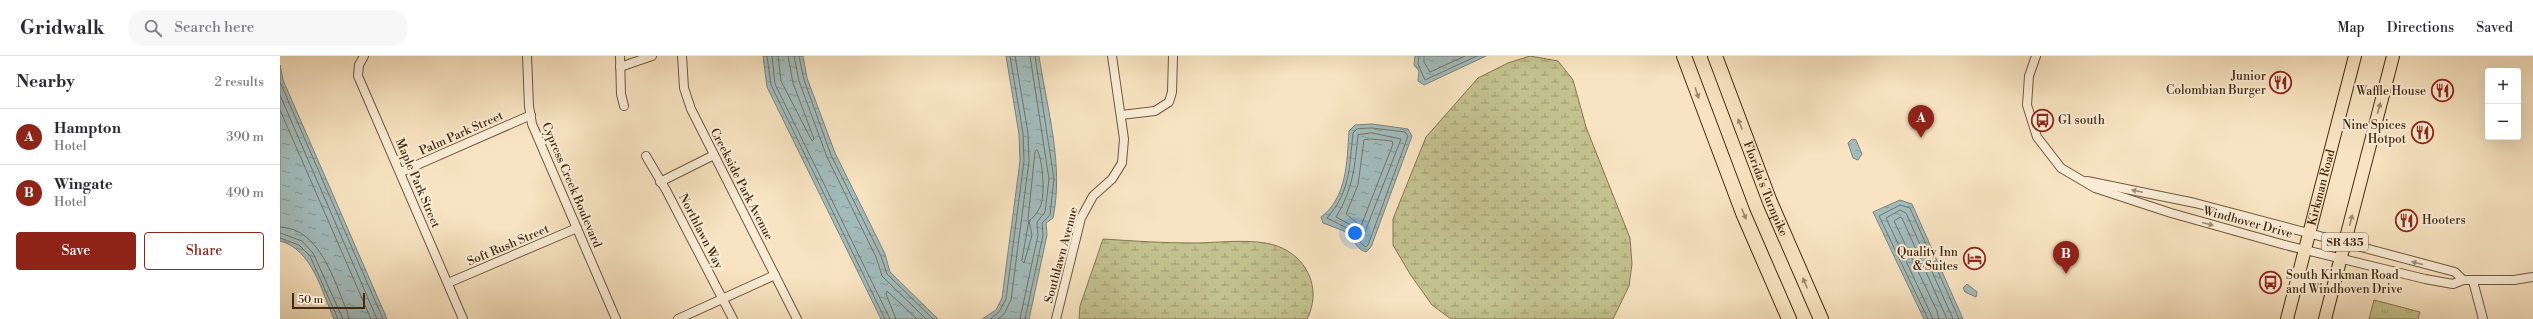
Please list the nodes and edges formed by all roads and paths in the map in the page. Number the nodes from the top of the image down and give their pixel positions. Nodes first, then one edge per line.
1 (364, 56) edge
2 (527, 56) edge
3 (620, 56) edge
4 (652, 56) edge
5 (682, 56) edge
6 (1112, 56) edge
7 (1173, 56) edge
8 (1684, 56) edge
9 (1715, 56) edge
10 (2036, 56) edge
11 (2355, 56) edge
12 (2393, 56) edge
13 (620, 67) junction
14 (624, 106) dead end
15 (531, 115) junction
16 (1121, 115) junction
17 (646, 156) dead end
18 (714, 156) junction
19 (401, 172) junction
20 (2078, 179) junction
21 (660, 182) junction
22 (2175, 199) junction
23 (2171, 213) junction
24 (577, 228) junction
25 (2309, 233) junction
26 (2345, 243) junction
27 (2304, 250) junction
28 (2341, 258) junction
29 (775, 275) junction
30 (2533, 277) edge
31 (2463, 280) junction
32 (2473, 281) junction
33 (448, 283) junction
34 (723, 299) junction
35 (463, 319) edge
36 (616, 319) edge
37 (678, 319) edge
38 (733, 319) edge
39 (797, 319) edge
40 (1056, 319) edge
41 (1789, 319) edge
42 (1821, 319) edge
43 (2287, 319) edge
44 (2325, 319) edge
45 (2483, 319) edge

1 - 19 street, Maple Park Street
2 - 15 street, Cypress Creek Boulevard
3 - 13 street
4 - 13 street
5 - 18 street, Creekside Park Avenue
6 - 16 street, Southlawn Avenue
7 - 16 street
8 -> 41 highway
42 -> 9 highway, Florida's Turnpike
10 - 20 street, Windhover Drive
11 - 25 main road, Kirkman Road / SR 435
26 -> 12 main road, SR 435
13 - 14 street
15 - 19 street, Palm Park Street
15 - 24 street, Cypress Creek Boulevard
16 - 40 street, Southlawn Avenue
17 - 21 street, Northlawn Way
18 - 21 street
18 - 29 street, Creekside Park Avenue
19 - 33 street, Maple Park Street
22 -> 20 street, Windhover Drive
20 - 23 street, Windhover Drive
21 - 34 street, Northlawn Way
22 - 23 street
22 - 25 street, Windhover Drive
23 -> 27 street, Windhover Drive
24 - 33 street, Soft Rush Street
24 - 36 street, Cypress Creek Boulevard
25 - 26 street, Windhover Drive
25 - 27 main road, Kirkman Road / SR 435
26 - 28 main road, SR 435
31 -> 26 street, Windhover Drive
27 - 28 street, Windhover Drive
27 - 43 main road, Kirkman Road / SR 435
28 - 31 street, Windhover Drive
28 - 44 main road, SR 435
29 - 34 street
29 - 39 street, Creekside Park Avenue
30 - 32 street, Windhover Drive
31 - 32 street, Windhover Drive
32 - 45 street
33 - 35 street, Maple Park Street
34 - 37 street
34 - 38 street, Northlawn Way

